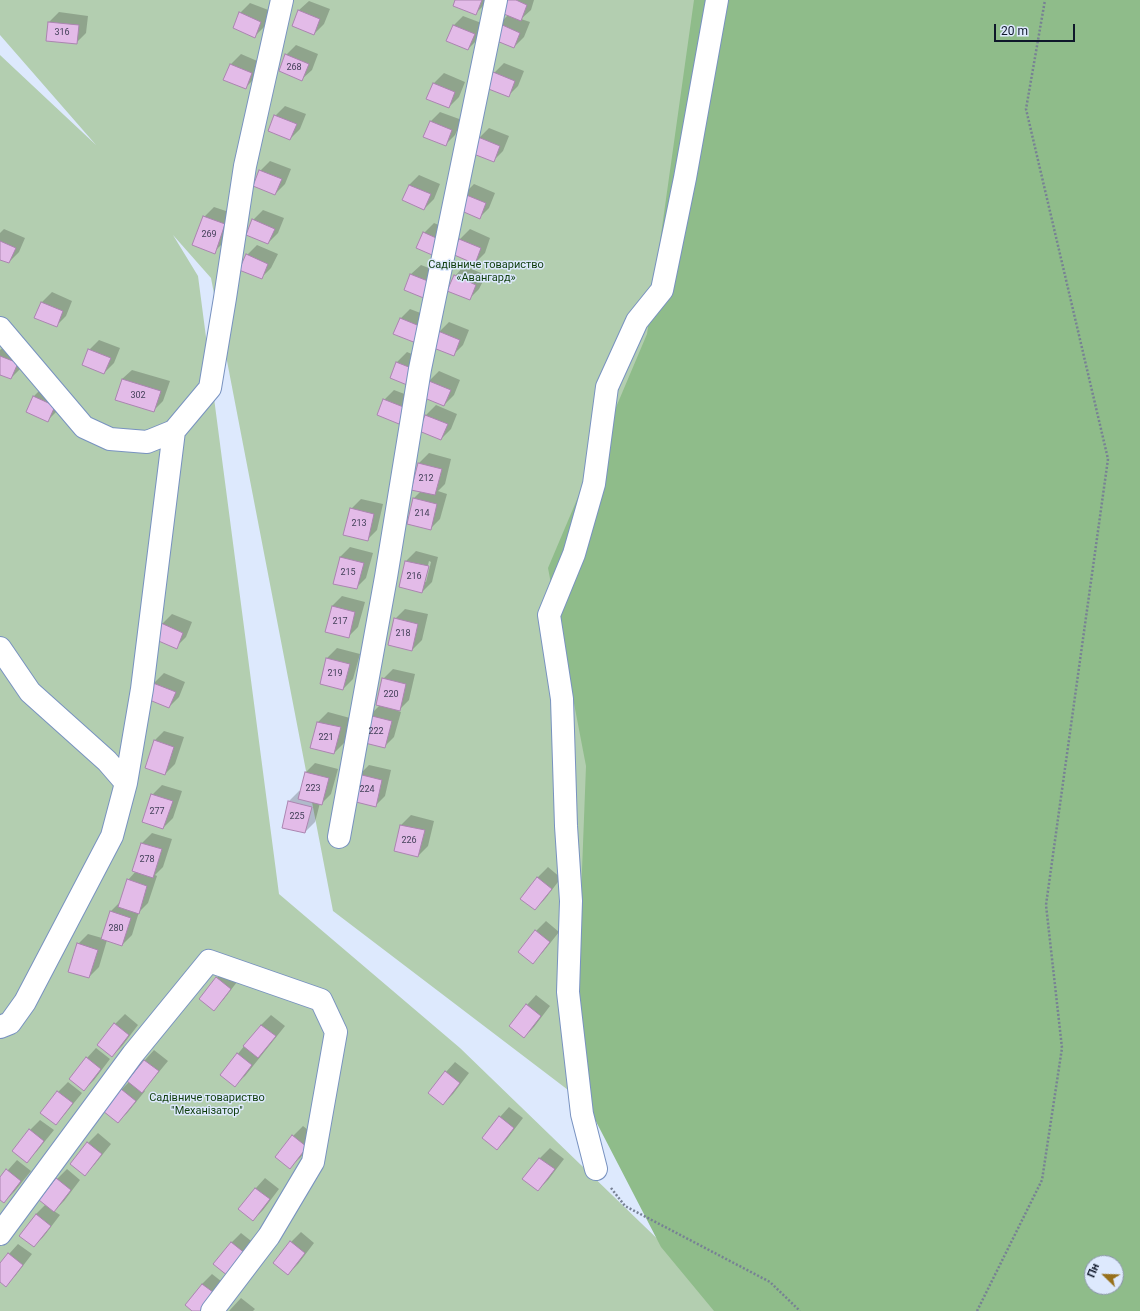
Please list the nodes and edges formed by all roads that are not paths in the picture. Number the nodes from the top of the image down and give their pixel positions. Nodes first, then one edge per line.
1 (282, 0) edge
2 (496, 0) edge
3 (717, 0) edge
4 (0, 328) edge
5 (174, 431) junction
6 (0, 648) edge
7 (126, 783) junction
8 (339, 837) dead end
9 (0, 1027) edge
10 (596, 1168) road end
11 (0, 1234) edge
12 (212, 1311) edge

1 - 5 street
2 - 8 street
3 - 10 street
4 - 5 street
5 - 7 street
6 - 7 street
7 - 9 street
11 - 12 street

